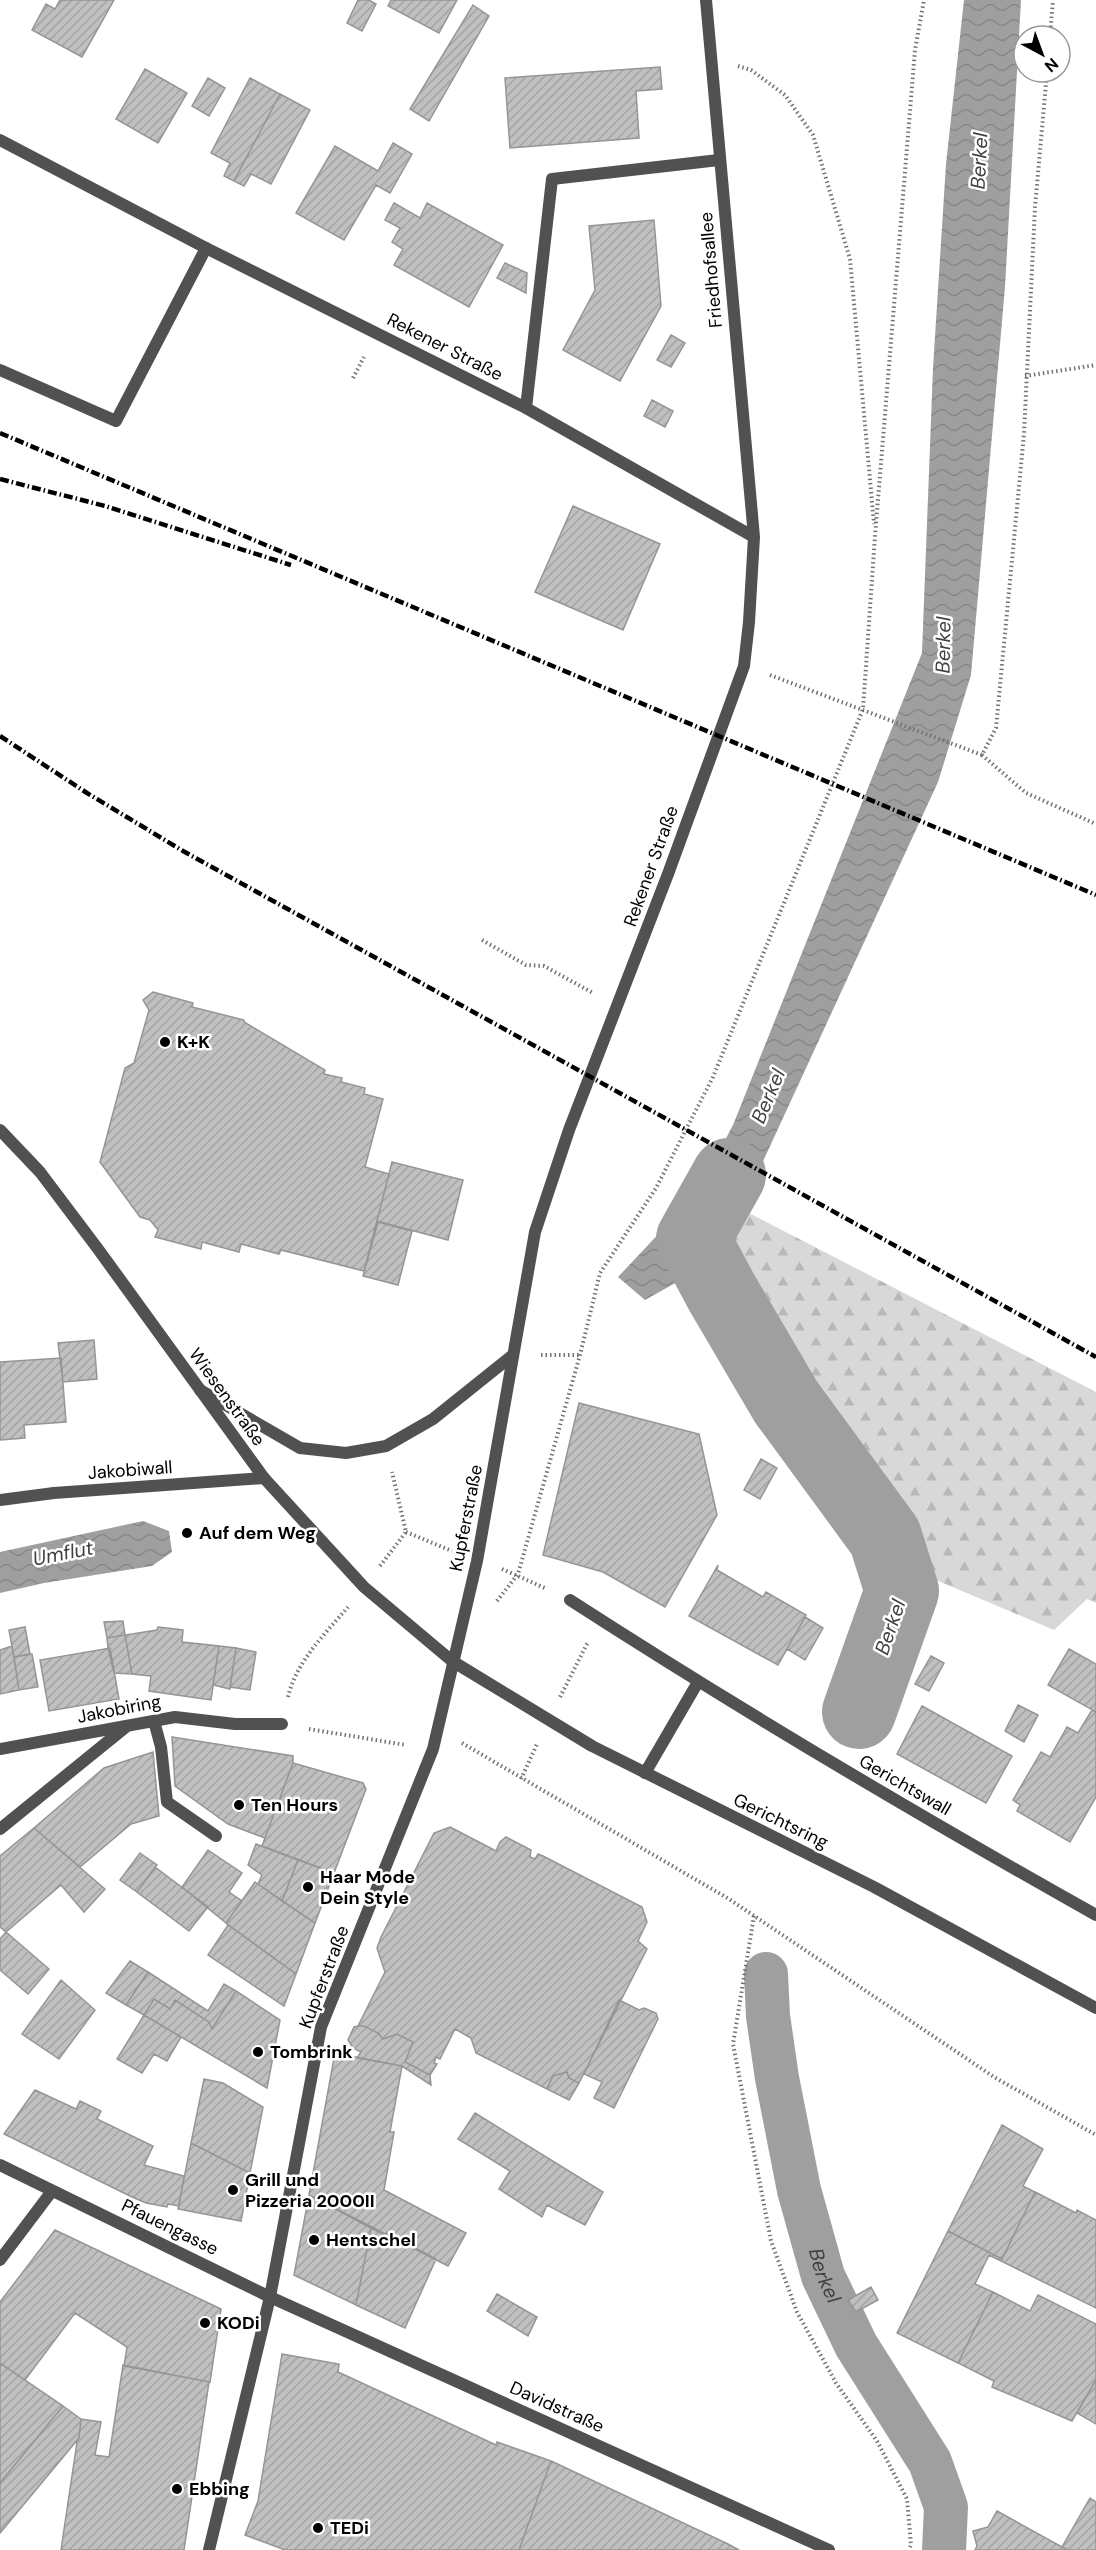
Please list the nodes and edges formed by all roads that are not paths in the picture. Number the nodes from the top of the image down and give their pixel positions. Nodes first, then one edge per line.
1 (706, 0) edge
2 (0, 140) edge
3 (719, 160) junction
4 (206, 248) junction
5 (0, 370) edge
6 (526, 408) junction
7 (754, 537) junction
8 (589, 1077) joint
9 (0, 1130) edge
10 (513, 1355) junction
11 (199, 1389) junction
12 (264, 1478) junction
13 (0, 1500) edge
14 (570, 1600) dead end
15 (452, 1661) junction
16 (698, 1682) junction
17 (154, 1721) junction
18 (282, 1724) road end
19 (129, 1725) junction
20 (0, 1749) edge
21 (645, 1773) junction
22 (0, 1829) edge
23 (216, 1836) dead end
24 (1096, 1916) edge
25 (1096, 2008) edge
26 (0, 2165) edge
27 (52, 2191) junction
28 (0, 2260) edge
29 (270, 2297) junction
30 (806, 2545) edge
31 (209, 2550) edge
32 (829, 2550) edge

1 - 3 street, Friedhofsallee
2 - 4 street, Rekener Straße
3 - 6 street
3 - 7 street, Friedhofsallee
4 - 5 street
4 - 6 street, Rekener Straße
6 - 7 street, Rekener Straße
7 - 8 street, Rekener Straße
8 - 10 street, Kupferstraße
9 - 11 street, Wiesenstraße
10 - 11 street
10 - 15 street, Kupferstraße
11 - 12 street, Wiesenstraße
12 - 13 street, Jakobiwall
12 - 15 street, Wiesenstraße
14 - 16 street, Gerichtswall
15 - 21 street, Gerichtsring
15 - 29 street, Kupferstraße
16 - 21 street
16 - 24 street, Gerichtswall
17 - 18 street, Jakobiring
17 - 19 street, Jakobiring
17 - 23 street
19 - 20 street, Jakobiring
19 - 22 street
21 - 25 street, Gerichtsring
26 - 27 street, Pfauengasse
27 - 28 street
27 - 29 street, Pfauengasse
29 - 30 street, Davidstraße
29 - 31 street, Kupferstraße
30 - 32 street, Davidstraße

